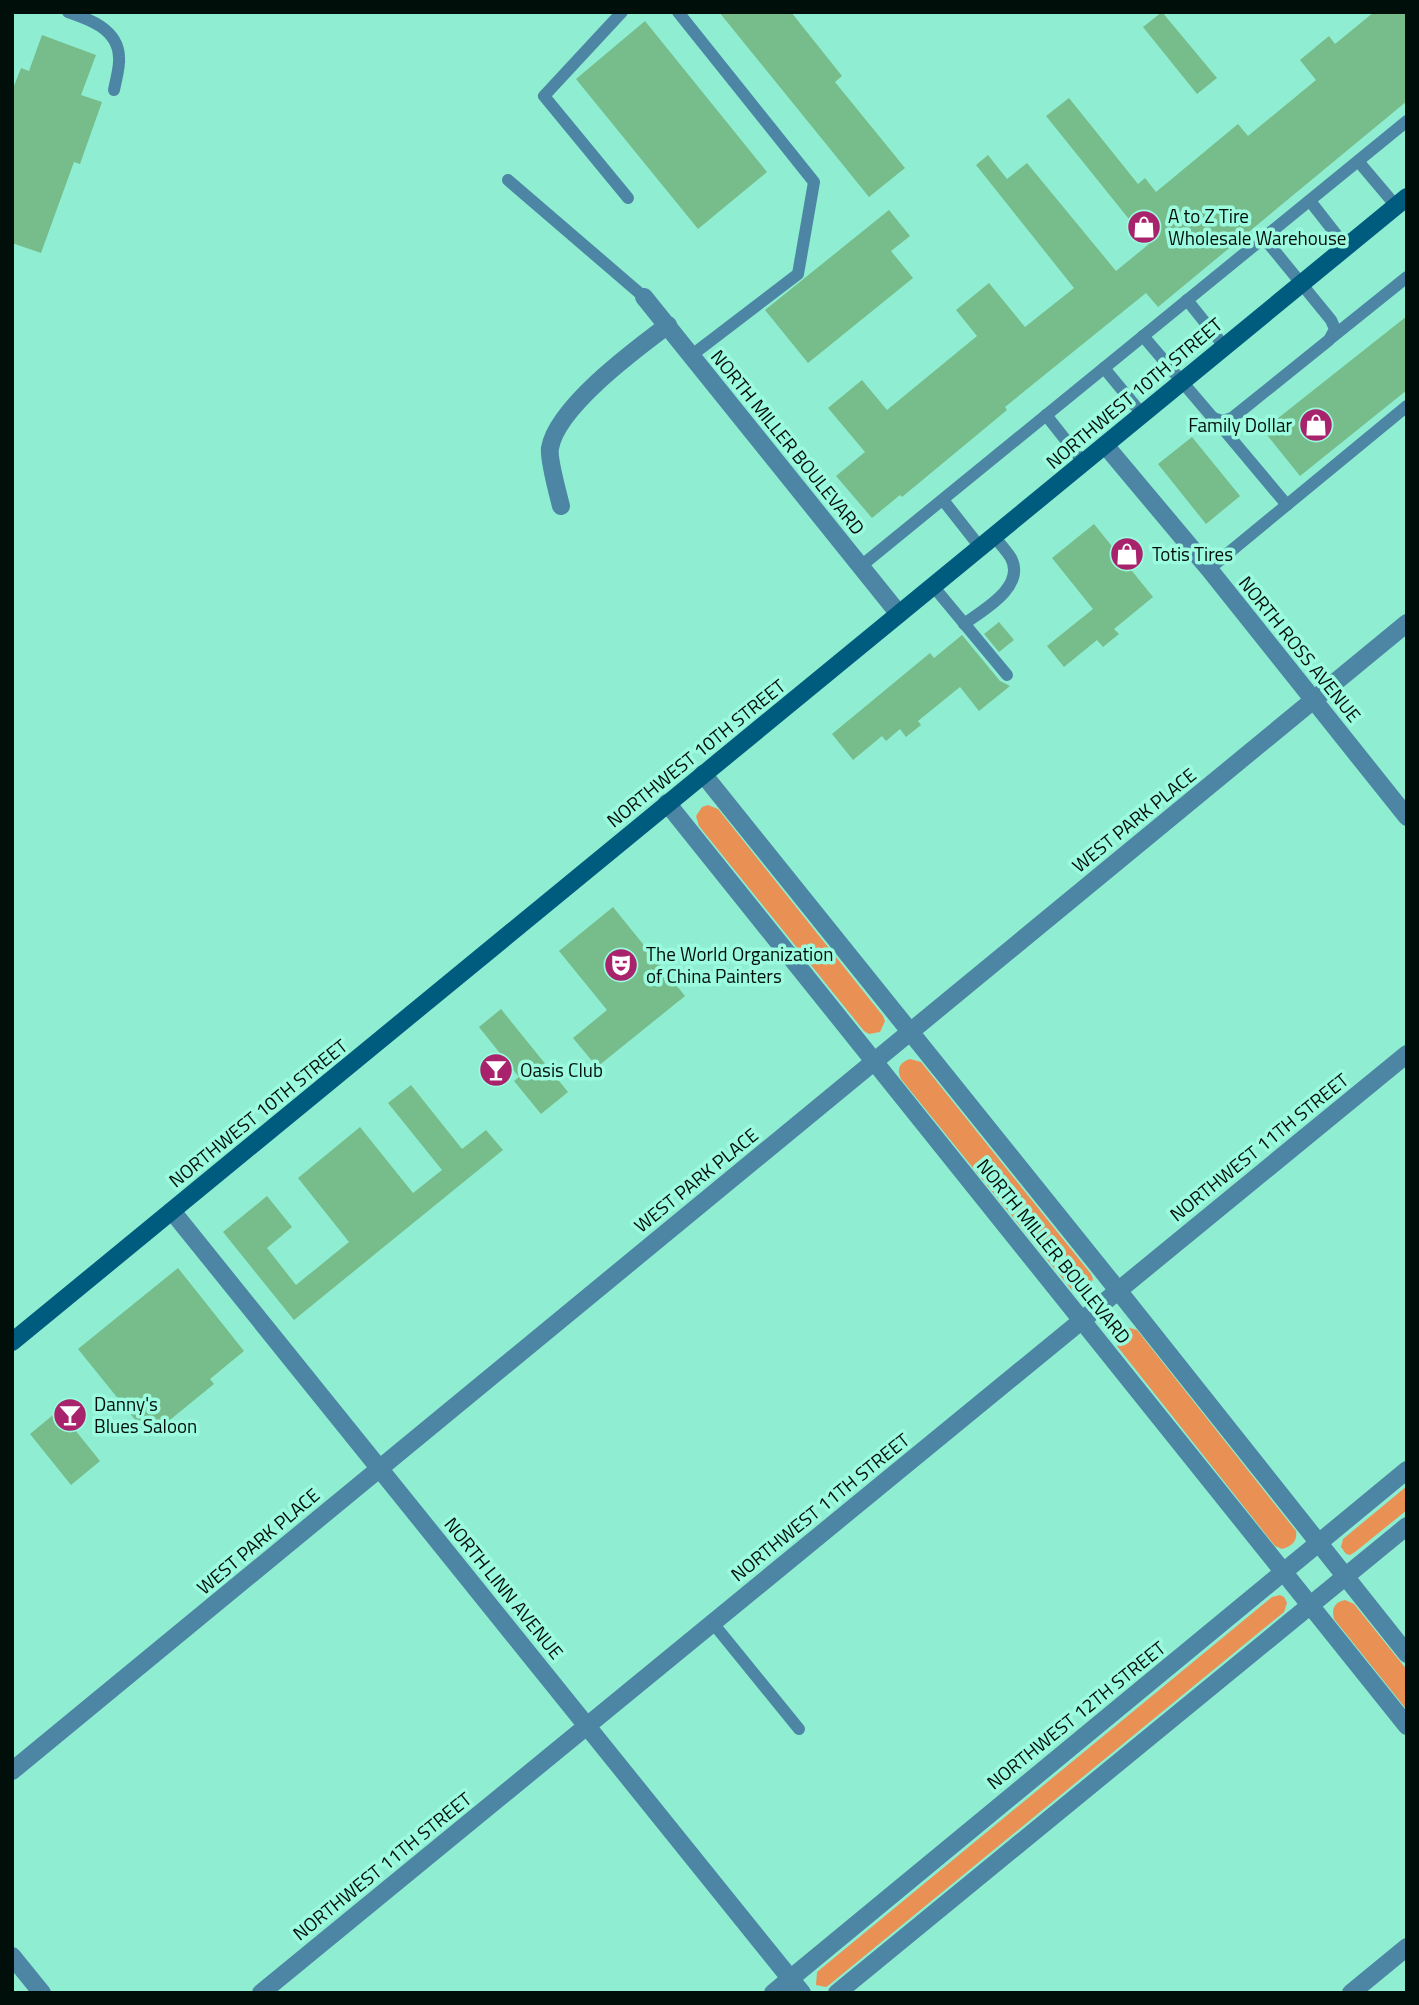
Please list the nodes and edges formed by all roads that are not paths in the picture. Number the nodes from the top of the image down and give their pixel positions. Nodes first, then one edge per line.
1 (68, 12) edge
2 (622, 12) edge
3 (678, 12) edge
4 (114, 90) dead end
5 (1407, 121) edge
6 (1359, 161) junction
7 (508, 180) dead end
8 (628, 198) dead end
9 (1310, 201) junction
10 (1401, 201) edge
11 (1264, 238) junction
12 (1346, 247) junction
13 (1407, 277) edge
14 (1301, 283) junction
15 (644, 297) joint
16 (1187, 300) junction
17 (668, 324) junction
18 (1143, 336) junction
19 (1329, 340) junction
20 (1224, 346) junction
21 (692, 355) junction
22 (1104, 368) junction
23 (1181, 382) junction
24 (1407, 406) edge
25 (1142, 414) junction
26 (1046, 415) junction
27 (1213, 418) junction
28 (1105, 445) junction
29 (1083, 462) junction
30 (943, 500) junction
31 (1287, 505) junction
32 (561, 506) dead end
33 (987, 541) junction
34 (861, 566) junction
35 (1209, 569) junction
36 (933, 586) junction
37 (899, 614) junction
38 (1407, 623) edge
39 (964, 624) junction
40 (1007, 675) dead end
41 (1314, 699) junction
42 (703, 774) junction
43 (667, 803) junction
44 (1407, 817) edge
45 (910, 1031) junction
46 (1407, 1054) edge
47 (874, 1061) junction
48 (172, 1211) junction
49 (1117, 1289) junction
50 (1082, 1319) junction
51 (12, 1342) edge
52 (379, 1468) junction
53 (1407, 1470) edge
54 (1407, 1525) edge
55 (1319, 1543) junction
56 (1283, 1572) junction
57 (1345, 1576) junction
58 (1310, 1606) junction
59 (712, 1622) junction
60 (1407, 1654) edge
61 (587, 1725) junction
62 (1407, 1726) edge
63 (799, 1729) dead end
64 (12, 1771) edge
65 (1407, 1947) edge
66 (12, 1956) edge
67 (790, 1978) junction
68 (42, 1993) edge
69 (261, 1993) edge
70 (773, 1993) edge
71 (802, 1993) edge
72 (837, 1993) edge
73 (1351, 1993) edge

1 - 4 lane
2 - 8 lane
3 - 21 lane
5 - 6 lane
6 - 9 lane
6 - 10 lane
7 - 15 lane
9 - 11 lane
9 - 12 lane
10 - 12 main road, NORTHWEST 10TH STREET
11 - 14 lane
11 - 16 lane
12 - 14 main road, NORTHWEST 10TH STREET
13 - 19 lane
14 - 19 lane
14 - 20 main road, NORTHWEST 10TH STREET
15 - 17 street, NORTH MILLER BOULEVARD
16 - 18 lane
16 - 20 lane
17 - 21 street, NORTH MILLER BOULEVARD
17 - 32 street
18 - 22 lane
18 - 23 lane
19 - 27 lane
20 - 23 main road, NORTHWEST 10TH STREET
21 - 34 street, NORTH MILLER BOULEVARD
22 - 25 lane
22 - 26 lane
23 - 25 main road, NORTHWEST 10TH STREET
23 - 27 lane
24 - 31 lane
25 - 28 main road, NORTHWEST 10TH STREET
26 - 29 lane
26 - 30 lane
27 - 31 lane
28 - 29 main road, NORTHWEST 10TH STREET
28 - 35 street, NORTH ROSS AVENUE
29 - 33 main road, NORTHWEST 10TH STREET
30 - 33 lane
30 - 34 lane
31 - 35 lane
33 - 36 main road, NORTHWEST 10TH STREET
33 - 39 lane
34 - 37 street, NORTH MILLER BOULEVARD
35 - 41 street, NORTH ROSS AVENUE
36 - 37 main road, NORTHWEST 10TH STREET
36 - 39 lane
37 - 42 main road, NORTHWEST 10TH STREET
38 - 41 street, WEST PARK PLACE
39 - 40 lane
41 - 44 street, NORTH ROSS AVENUE
41 - 45 street, WEST PARK PLACE
42 - 43 main road, NORTHWEST 10TH STREET
42 - 45 street, NORTH MILLER BOULEVARD
43 - 47 street, NORTH MILLER BOULEVARD
43 - 48 main road, NORTHWEST 10TH STREET
45 - 47 street, WEST PARK PLACE
45 - 49 street, NORTH MILLER BOULEVARD
46 - 49 street, NORTHWEST 11TH STREET
47 - 50 street, NORTH MILLER BOULEVARD
47 - 52 street, WEST PARK PLACE
48 - 51 main road, NORTHWEST 10TH STREET
48 - 52 street, NORTH LINN AVENUE
49 - 50 street, NORTHWEST 11TH STREET
49 - 55 street, NORTH MILLER BOULEVARD
50 - 56 street, NORTH MILLER BOULEVARD
50 - 59 street, NORTHWEST 11TH STREET
52 - 61 street, NORTH LINN AVENUE
52 - 64 street, WEST PARK PLACE
53 - 55 street, NORTHWEST 12TH STREET
54 - 57 street
55 - 56 street, NORTHWEST 12TH STREET
55 - 57 street, NORTH MILLER BOULEVARD
56 - 58 street, NORTH MILLER BOULEVARD
56 - 67 street, NORTHWEST 12TH STREET
57 - 58 street
57 - 60 street, NORTH MILLER BOULEVARD
58 - 62 street, NORTH MILLER BOULEVARD
58 - 72 street
59 - 61 street, NORTHWEST 11TH STREET
59 - 63 lane
61 - 67 street, NORTH LINN AVENUE
61 - 69 street, NORTHWEST 11TH STREET
65 - 73 street
66 - 68 street
67 - 70 street, NORTHWEST 12TH STREET
67 - 71 street, NORTH LINN AVENUE

